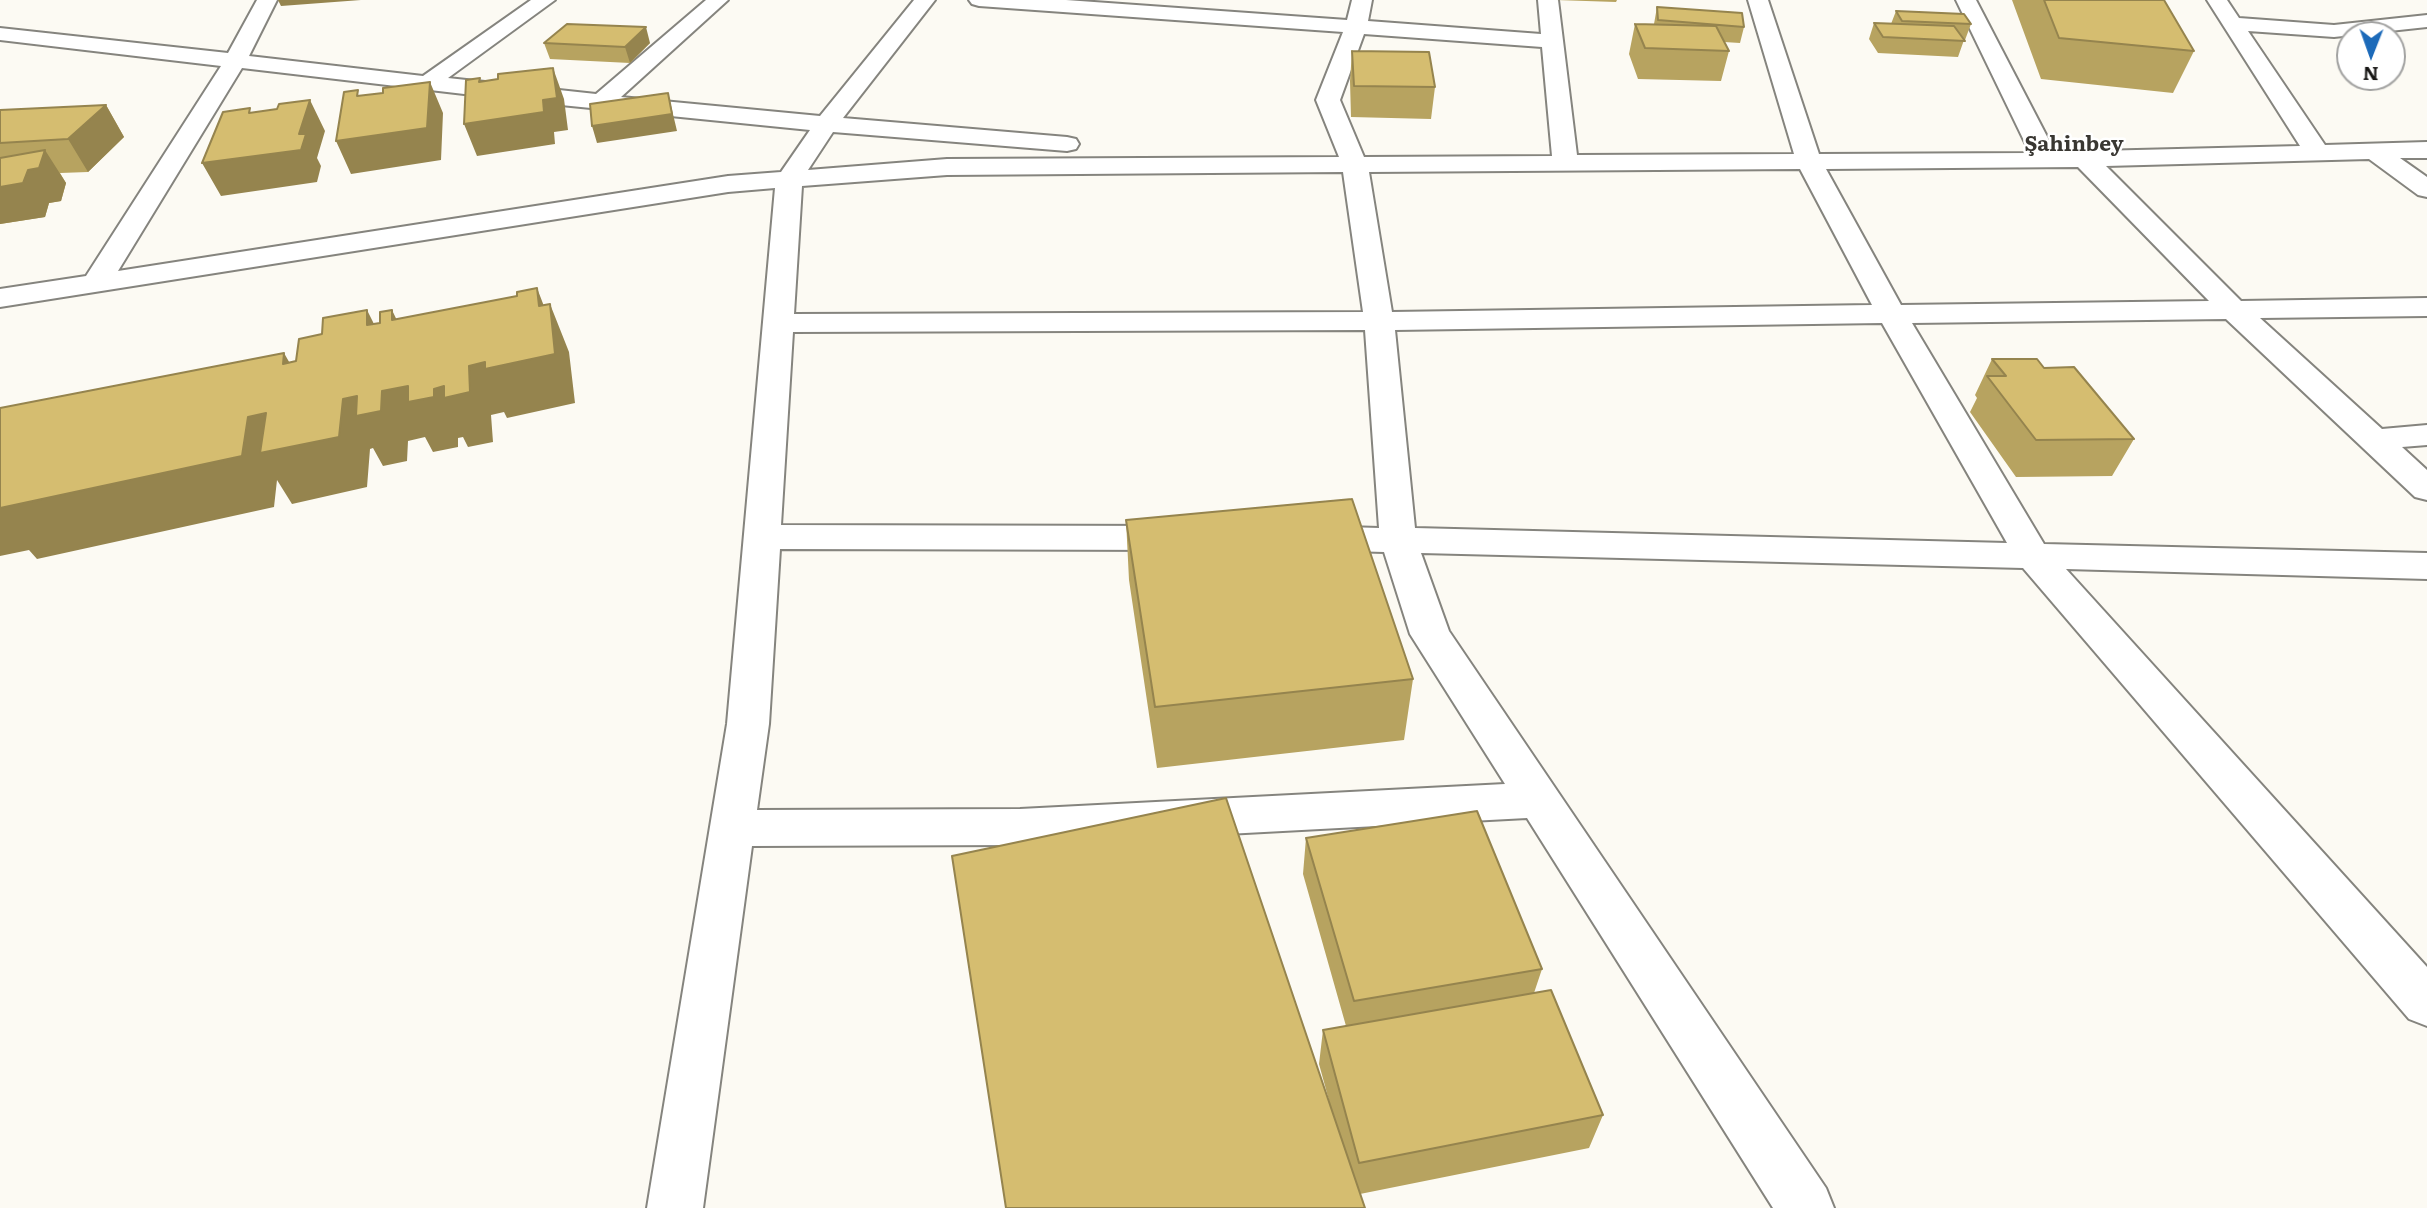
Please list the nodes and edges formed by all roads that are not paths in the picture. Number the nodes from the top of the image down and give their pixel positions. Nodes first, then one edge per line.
1 (267, 0) edge
2 (545, 0) edge
3 (718, 0) edge
4 (925, 0) edge
5 (979, 0) edge
6 (1548, 0) edge
7 (1758, 0) edge
8 (1966, 0) edge
9 (2217, 0) edge
10 (2406, 0) edge
11 (1359, 14) edge
12 (2426, 22) edge
13 (2233, 24) junction
14 (0, 34) edge
15 (1552, 41) junction
16 (235, 61) junction
17 (427, 83) junction
18 (601, 102) junction
19 (827, 124) junction
20 (2427, 150) edge
21 (2375, 152) junction
22 (2318, 154) junction
23 (2046, 160) junction
24 (2086, 160) junction
25 (1809, 162) junction
26 (1565, 163) junction
27 (1342, 165) junction
28 (789, 180) junction
29 (2427, 189) edge
30 (96, 283) junction
31 (0, 298) edge
32 (2427, 307) edge
33 (2235, 311) junction
34 (1892, 315) junction
35 (1379, 321) junction
36 (778, 323) junction
37 (2427, 435) edge
38 (2374, 440) junction
39 (2427, 489) edge
40 (763, 537) junction
41 (1219, 538) edge
42 (1274, 538) edge
43 (1398, 538) junction
44 (2032, 555) junction
45 (2427, 566) edge
46 (1539, 800) junction
47 (733, 828) junction
48 (2427, 1003) edge
49 (675, 1208) edge
50 (1806, 1208) edge

1 - 16 street
2 - 17 street
3 - 18 street
4 - 19 street
5 - 11 street
6 - 15 street
7 - 25 street
8 - 23 street
9 - 13 street
10 - 12 street
11 - 15 street
11 - 27 street
12 - 13 street
13 - 22 street
14 - 16 street
15 - 26 street
16 - 17 street
16 - 30 street
17 - 18 street
18 - 19 street
19 - 27 street
19 - 28 street
20 - 21 street
21 - 22 street
21 - 29 street
22 - 24 street
23 - 24 street
23 - 25 street
24 - 33 street
25 - 26 street
25 - 34 street
26 - 27 street
27 - 28 street
27 - 35 street
28 - 30 street
28 - 36 street
30 - 31 street
32 - 33 street
33 - 34 street
33 - 38 street
34 - 35 street
34 - 44 street
35 - 36 street
35 - 43 street
36 - 40 street
37 - 38 street
38 - 39 street
40 - 41 street
40 - 47 street
42 - 43 street
43 - 44 street
43 - 46 street
44 - 45 street
44 - 48 street
46 - 47 street
46 - 50 street
47 - 49 street

